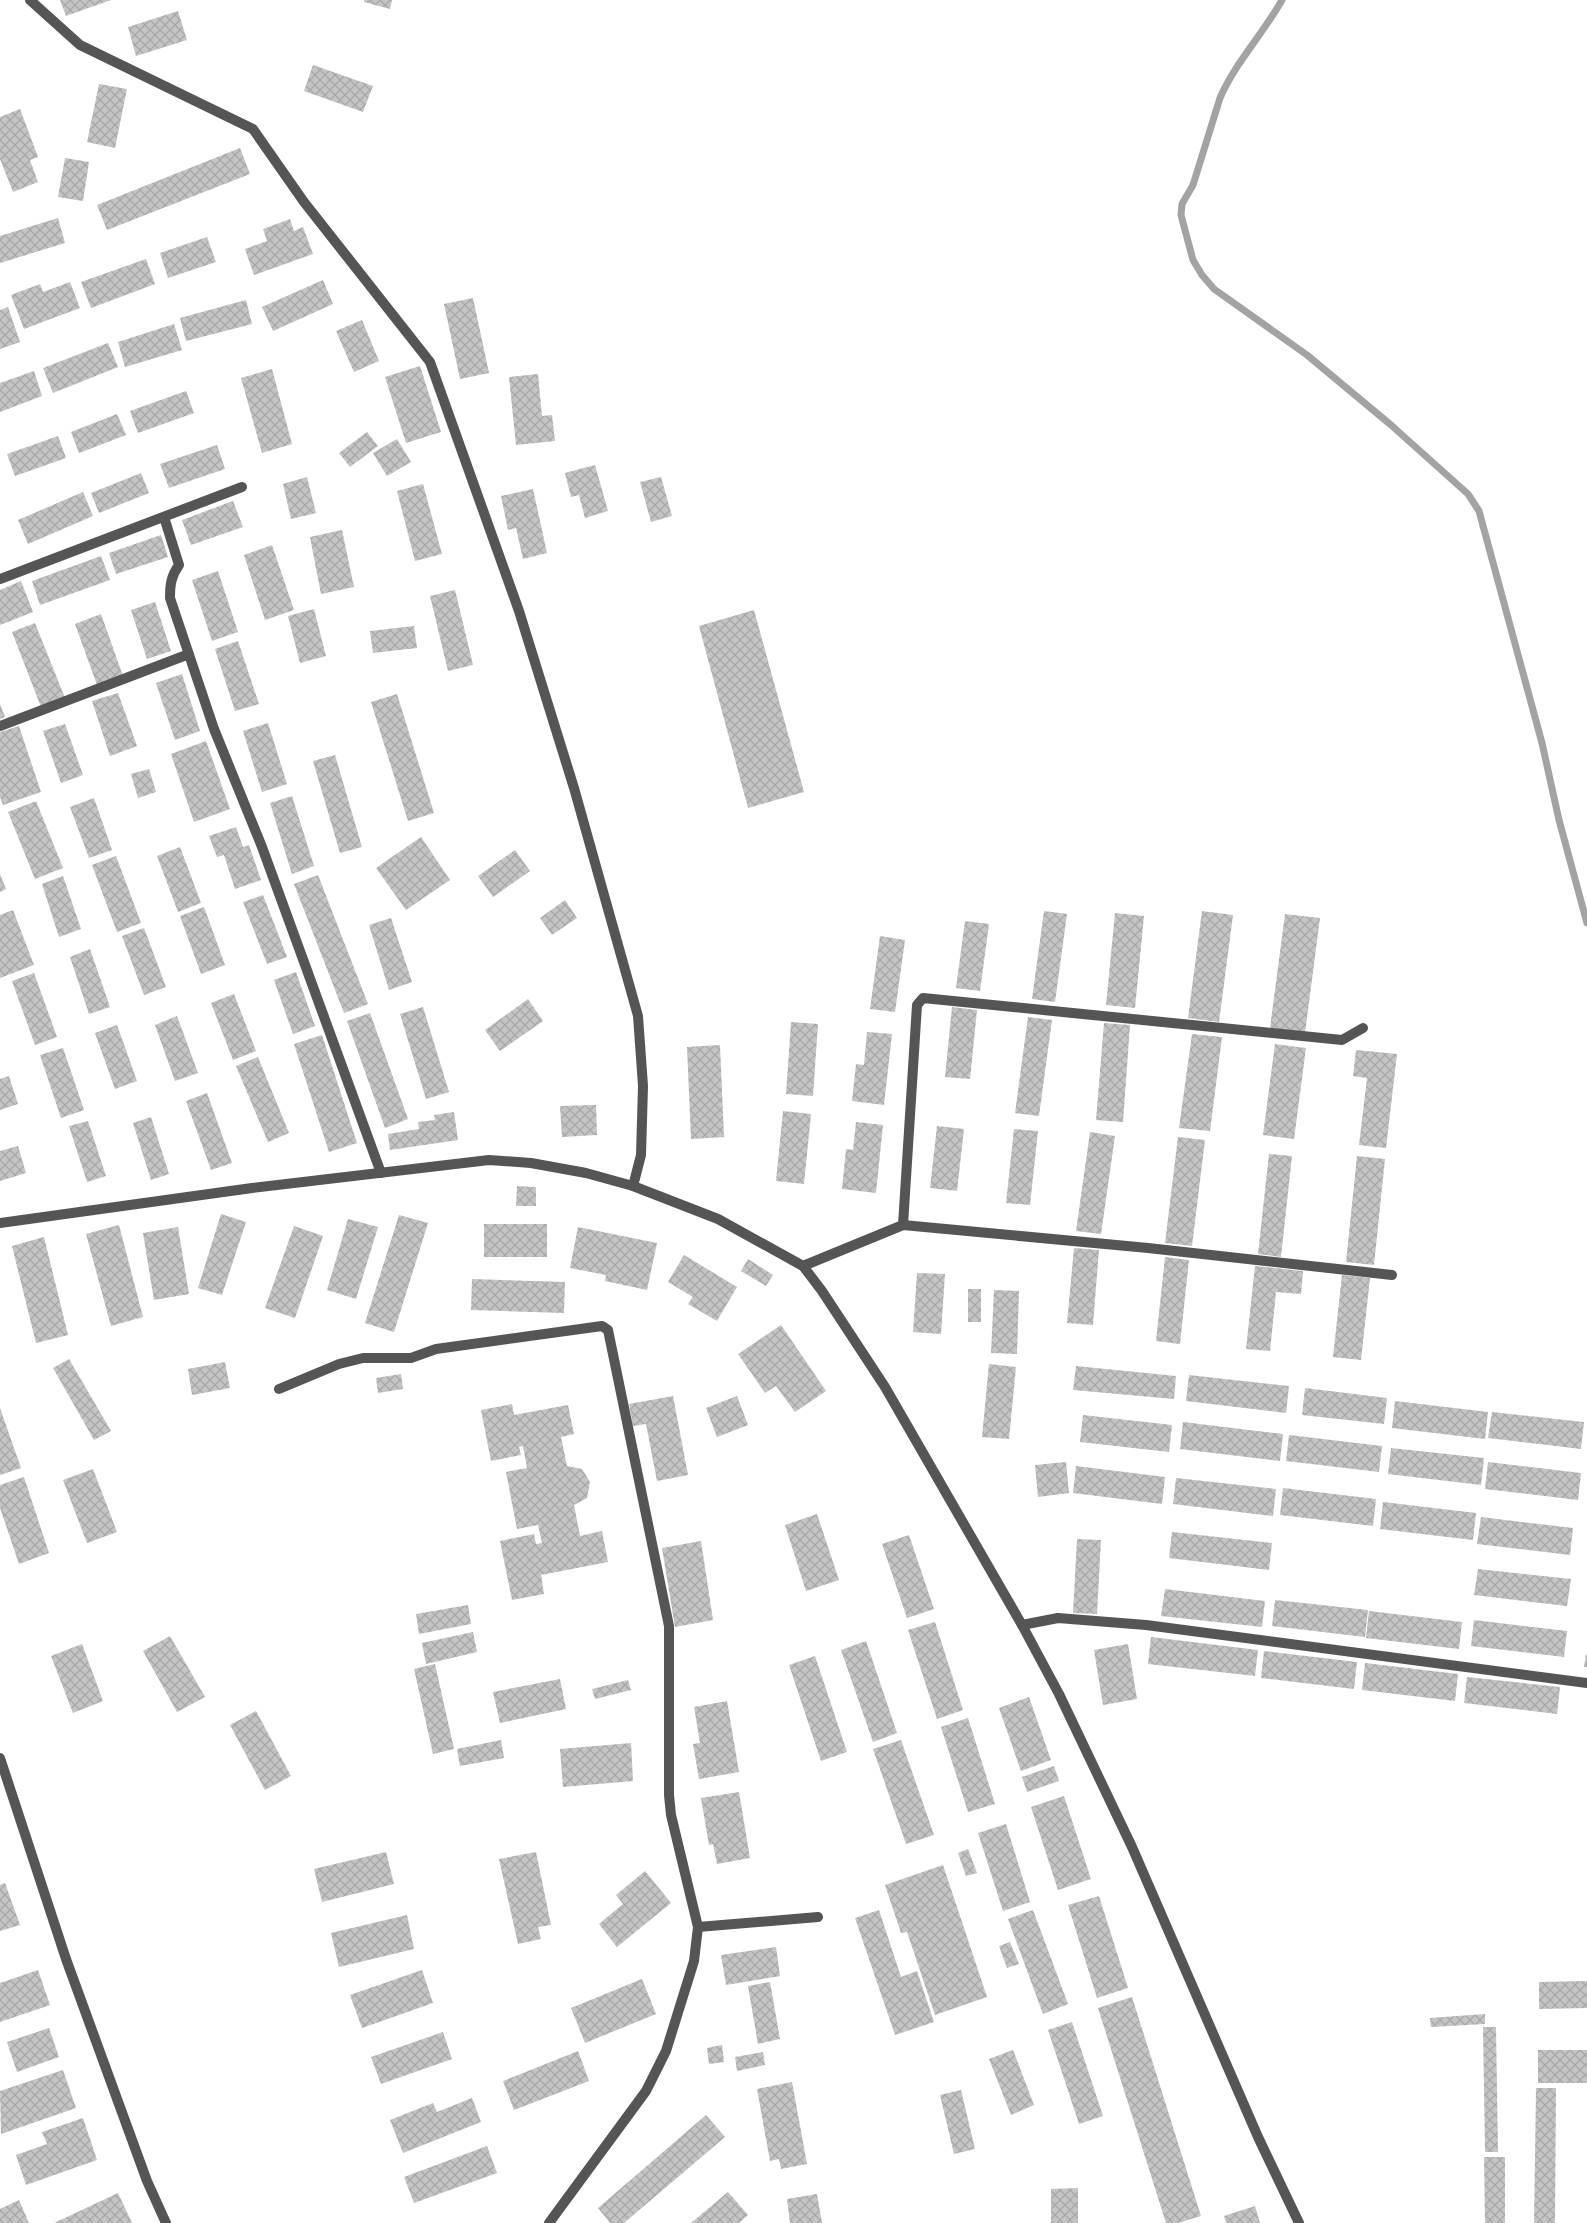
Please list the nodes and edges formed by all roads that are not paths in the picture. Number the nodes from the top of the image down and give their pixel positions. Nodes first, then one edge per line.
1 (30, 0) edge
2 (242, 487) dead end
3 (164, 517) junction
4 (0, 579) edge
5 (189, 654) junction
6 (0, 726) edge
7 (1363, 1028) dead end
8 (381, 1173) junction
9 (633, 1186) junction
10 (0, 1223) edge
11 (904, 1225) junction
12 (803, 1266) junction
13 (1392, 1275) dead end
14 (279, 1389) dead end
15 (1022, 1625) junction
16 (1587, 1683) edge
17 (0, 1758) edge
18 (3, 1776) edge
19 (818, 1917) dead end
20 (698, 1927) junction
21 (166, 2223) edge
22 (549, 2223) edge
23 (1299, 2223) edge

1 - 9 street
2 - 3 street
3 - 4 street
3 - 5 street
5 - 6 street
5 - 8 street
7 - 11 street
8 - 9 street
8 - 10 street
9 - 12 street
11 - 12 street
11 - 13 street
12 - 15 street
14 - 20 street
15 - 16 street
15 - 23 street
17 - 18 street
18 - 21 street
19 - 20 street
20 - 22 street

